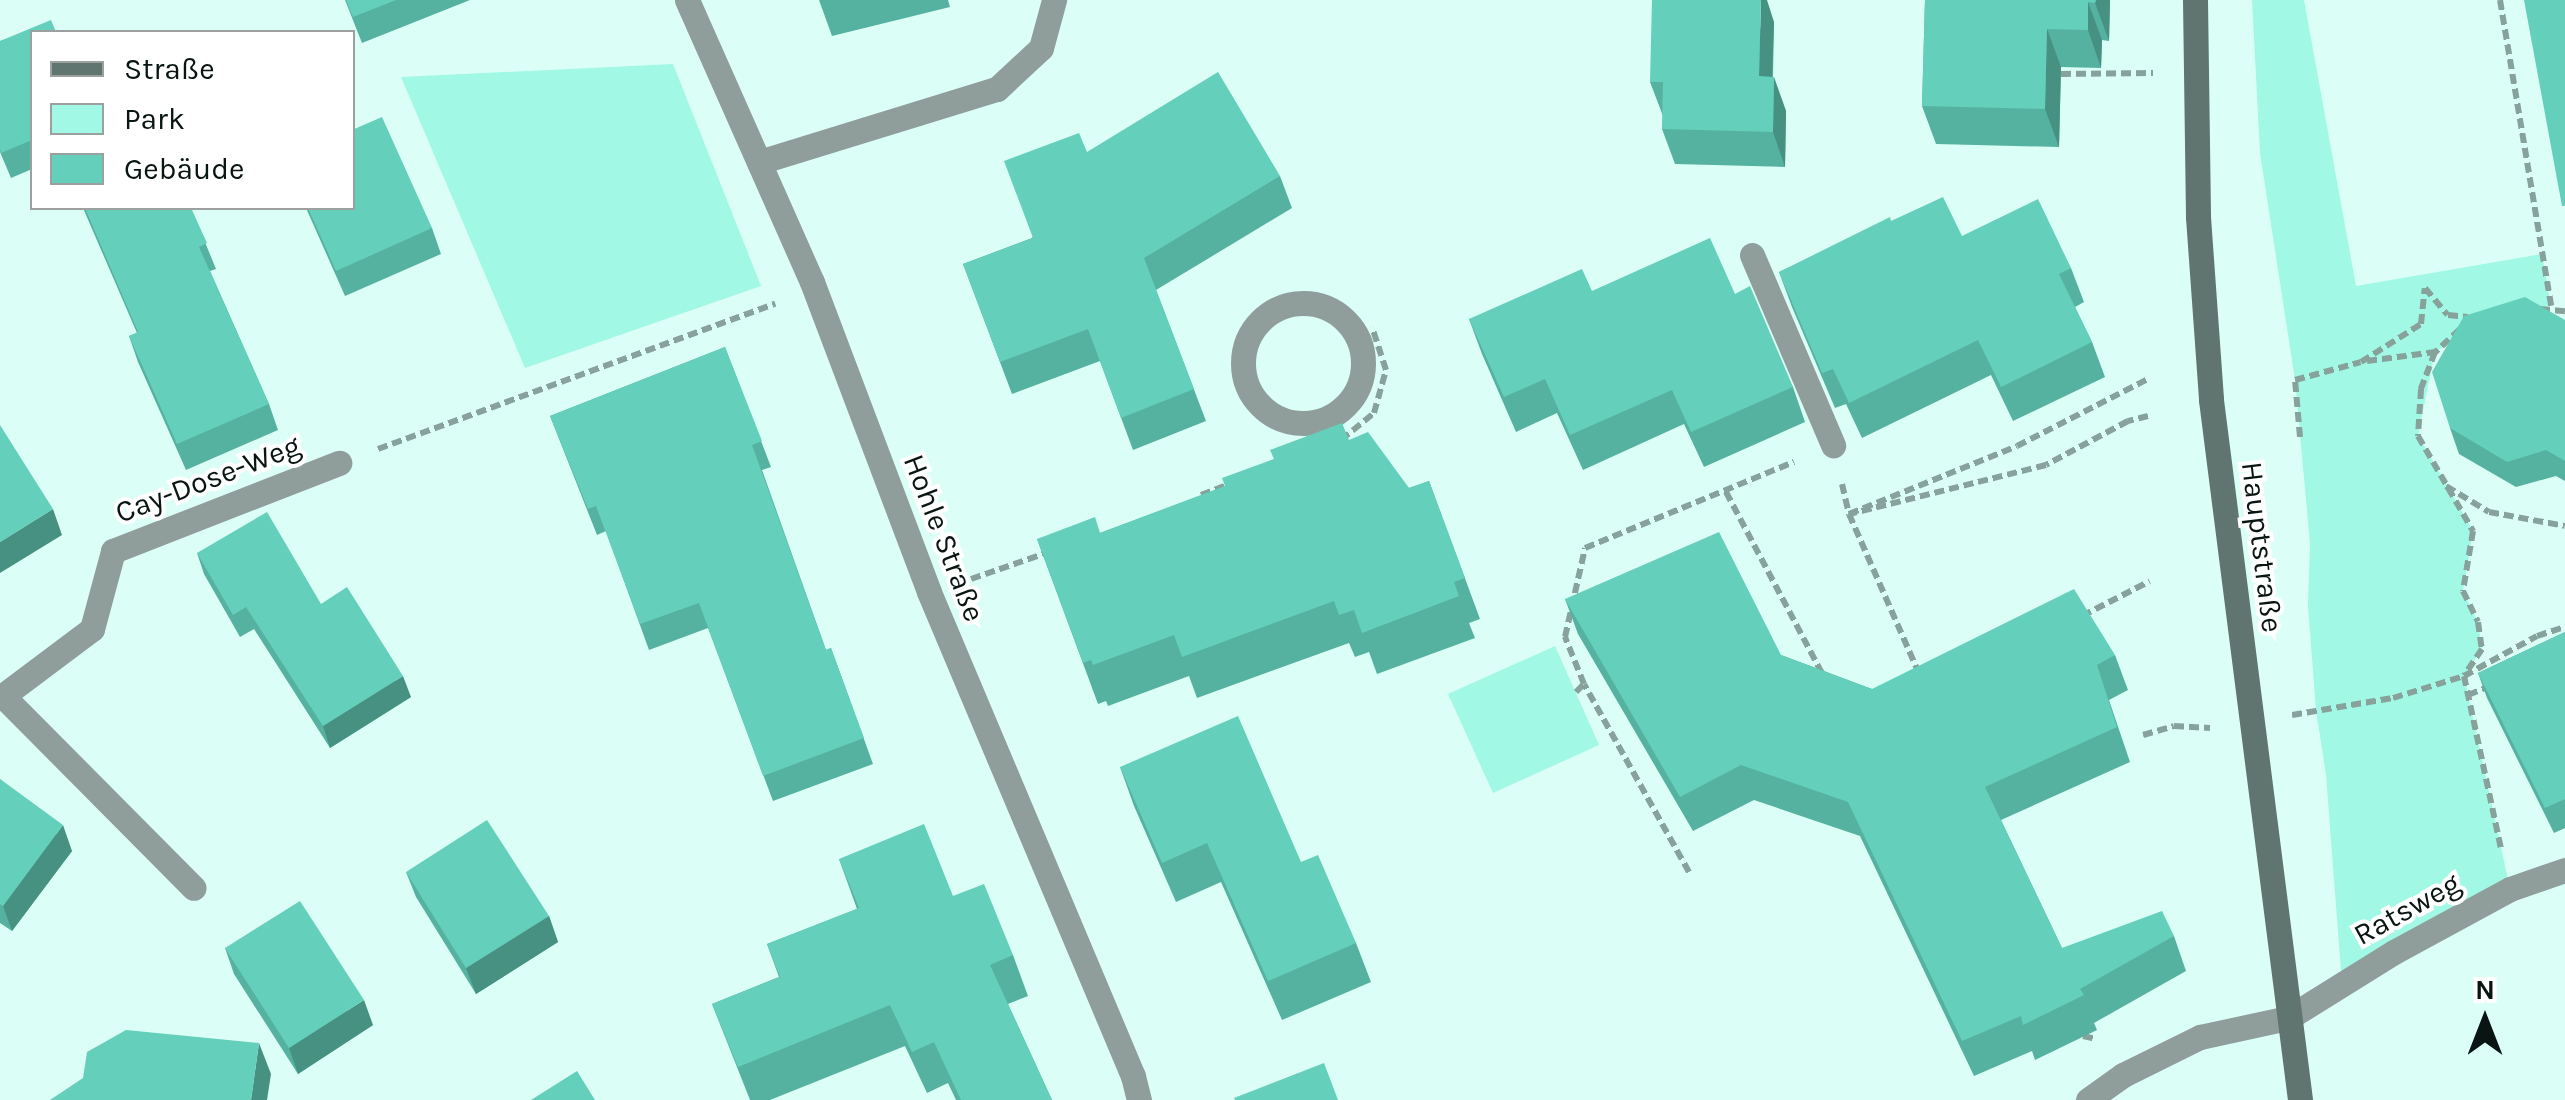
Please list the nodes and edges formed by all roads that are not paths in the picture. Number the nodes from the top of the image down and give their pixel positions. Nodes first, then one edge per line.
1 (687, 0) edge
2 (1054, 0) edge
3 (2194, 0) edge
4 (759, 162) junction
5 (1752, 255) dead end
6 (1364, 330) joint
7 (1833, 445) road end
8 (339, 463) road end
9 (2, 698) edge
10 (2565, 870) edge
11 (194, 888) dead end
12 (2288, 1018) junction
13 (1139, 1100) edge
14 (2088, 1100) edge
15 (2300, 1100) edge

1 - 4 street, Hohle Straße
2 - 4 street
3 - 12 main road, Hauptstraße
4 - 13 street, Hohle Straße
5 - 7 street
6 - 6 street
8 - 9 street, Cay-Dose-Weg
9 - 11 street, Cay-Dose-Weg
10 - 12 street, Ratsweg
12 - 14 street, Ratsweg
12 - 15 main road, Hauptstraße

